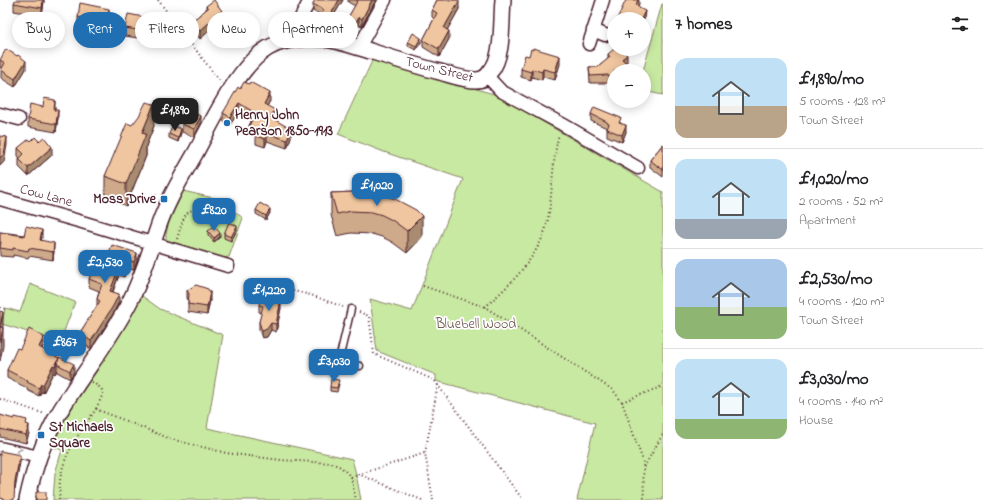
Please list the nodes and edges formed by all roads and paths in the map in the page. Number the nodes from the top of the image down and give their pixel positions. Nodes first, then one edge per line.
1 (158, 0) edge
2 (310, 0) edge
3 (385, 0) edge
4 (503, 0) edge
5 (603, 0) edge
6 (304, 12) edge
7 (593, 30) junction
8 (605, 35) dead end
9 (363, 40) dead end
10 (588, 44) dead end
11 (268, 48) edge
12 (358, 48) edge
13 (485, 77) junction
14 (221, 83) dead end
15 (0, 114) edge
16 (19, 119) dead end
17 (556, 147) dead end
18 (638, 168) dead end
19 (156, 194) dead end
20 (0, 199) edge
21 (154, 200) dead end
22 (211, 216) dead end
23 (175, 243) dead end
24 (154, 244) junction
25 (228, 266) dead end
26 (423, 286) dead end
27 (289, 290) dead end
28 (485, 307) junction
29 (0, 308) edge
30 (5, 309) dead end
31 (351, 309) junction
32 (317, 360) dead end
33 (338, 364) junction
34 (360, 366) dead end
35 (336, 376) dead end
36 (90, 381) dead end
37 (334, 383) edge
38 (438, 385) junction
39 (663, 386) edge
40 (0, 400) edge
41 (622, 402) junction
42 (96, 409) junction
43 (56, 418) junction
44 (663, 434) edge
45 (0, 448) edge
46 (425, 452) junction
47 (38, 457) junction
48 (643, 468) junction
49 (356, 474) junction
50 (351, 477) junction
51 (27, 500) edge
52 (59, 500) edge
53 (356, 500) edge
54 (422, 500) edge
55 (433, 500) edge
56 (523, 500) edge
57 (644, 500) edge

1 - 14 path
2 - 6 street
3 - 9 street
4 - 13 street
5 - 7 street
7 - 8 street
7 - 10 street
11 - 24 street, Town Street
12 - 13 street, Town Street
13 - 18 street, Town Street
15 - 16 street
17 - 28 path
19 - 21 path
20 - 24 street, Cow Lane
22 - 23 path
24 - 25 street
24 - 43 street, Town Street
26 - 28 path
27 - 31 path
28 - 41 path
29 - 30 path
31 - 33 lane
31 - 38 path
32 - 33 lane
33 - 34 lane
35 - 37 path
36 - 42 path
38 - 46 path
38 - 56 path
39 - 41 path
40 - 43 path
41 - 48 path
42 - 50 path
42 - 52 path
43 - 47 street, Town Street
44 - 48 path
47 -> 45 street
46 - 49 path
46 - 55 path
47 - 51 street, Town Street
48 - 57 path
49 - 50 path
49 - 54 path
50 - 53 path

